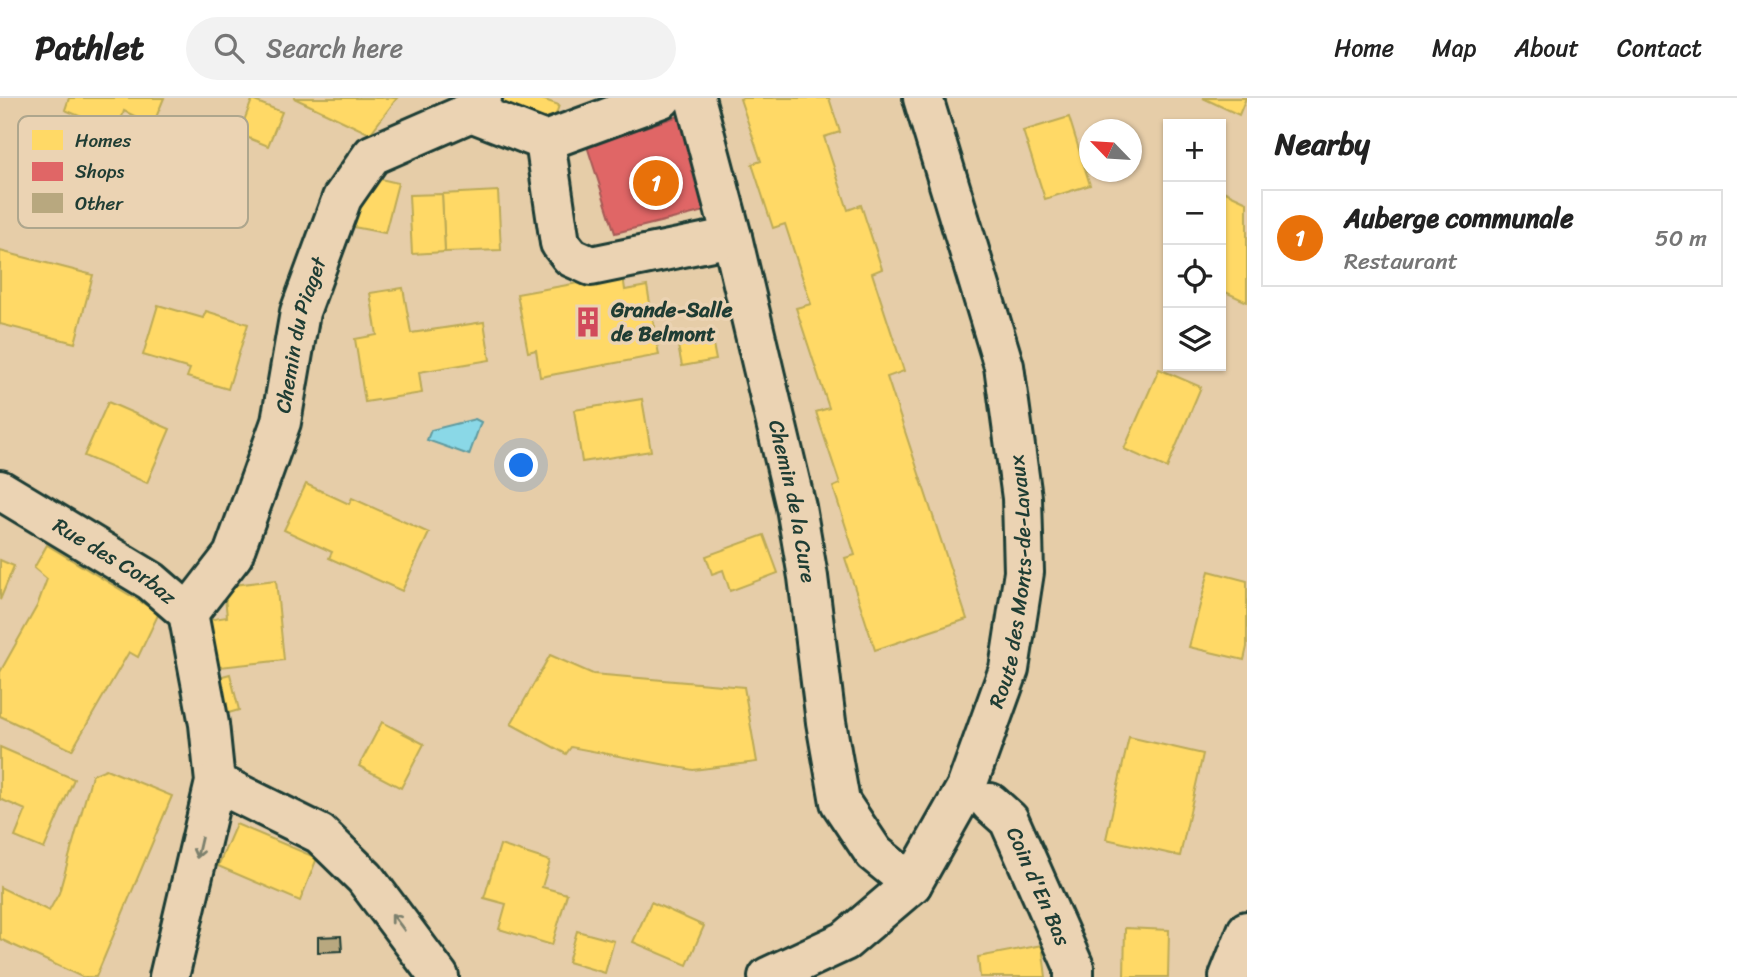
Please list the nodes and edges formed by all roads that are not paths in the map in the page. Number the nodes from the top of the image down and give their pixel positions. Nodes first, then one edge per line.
1 (662, 98) edge
2 (695, 98) edge
3 (923, 98) edge
4 (477, 105) edge
5 (545, 141) junction
6 (732, 237) junction
7 (0, 491) edge
8 (188, 612) junction
9 (215, 782) junction
10 (990, 803) dead end
11 (912, 884) junction
12 (1247, 931) edge
13 (169, 977) edge
14 (439, 977) edge
15 (768, 977) edge
16 (1074, 977) edge
17 (1229, 977) edge

1 - 5 street
2 - 6 street, Chemin de la Cure
3 - 11 street, Route des Monts-de-Lavaux
4 - 5 street
4 - 8 street, Chemin du Piaget
5 - 6 street
6 - 11 street, Chemin de la Cure
7 - 8 street, Rue des Corbaz
8 - 9 street, Rue des Corbaz
9 -> 13 street, Rue des Corbaz
14 -> 9 street
10 - 16 street, Coin d'En Bas
11 - 15 street, Route des Monts-de-Lavaux
12 - 17 street

